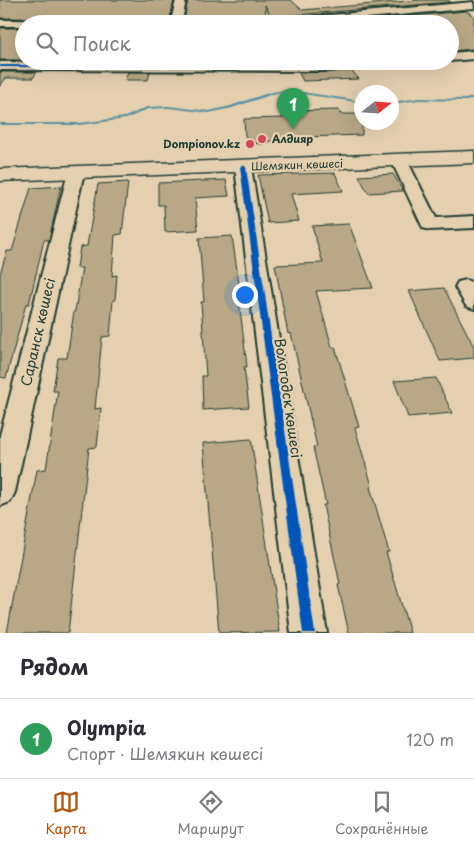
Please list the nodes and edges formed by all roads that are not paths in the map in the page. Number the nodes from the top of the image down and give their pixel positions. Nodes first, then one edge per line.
1 (181, 0) edge
2 (470, 3) edge
3 (178, 15) edge
4 (354, 15) edge
5 (0, 23) edge
6 (15, 23) edge
7 (474, 55) edge
8 (459, 56) edge
9 (0, 66) edge
10 (15, 66) edge
11 (474, 157) edge
12 (399, 160) junction
13 (243, 167) junction
14 (76, 172) junction
15 (0, 175) edge
16 (474, 222) edge
17 (0, 492) edge
18 (310, 633) edge

1 - 3 street
2 - 4 street
5 - 6 street
7 - 8 street
9 - 10 street
11 - 12 main road, Шемякин көшесі
12 - 13 main road, Шемякин көшесі
12 - 16 street
13 - 14 main road, Шемякин көшесі
13 - 18 street, Вологодск көшесі
14 - 15 main road, Шемякин көшесі
14 - 17 street, Саранск көшесі

